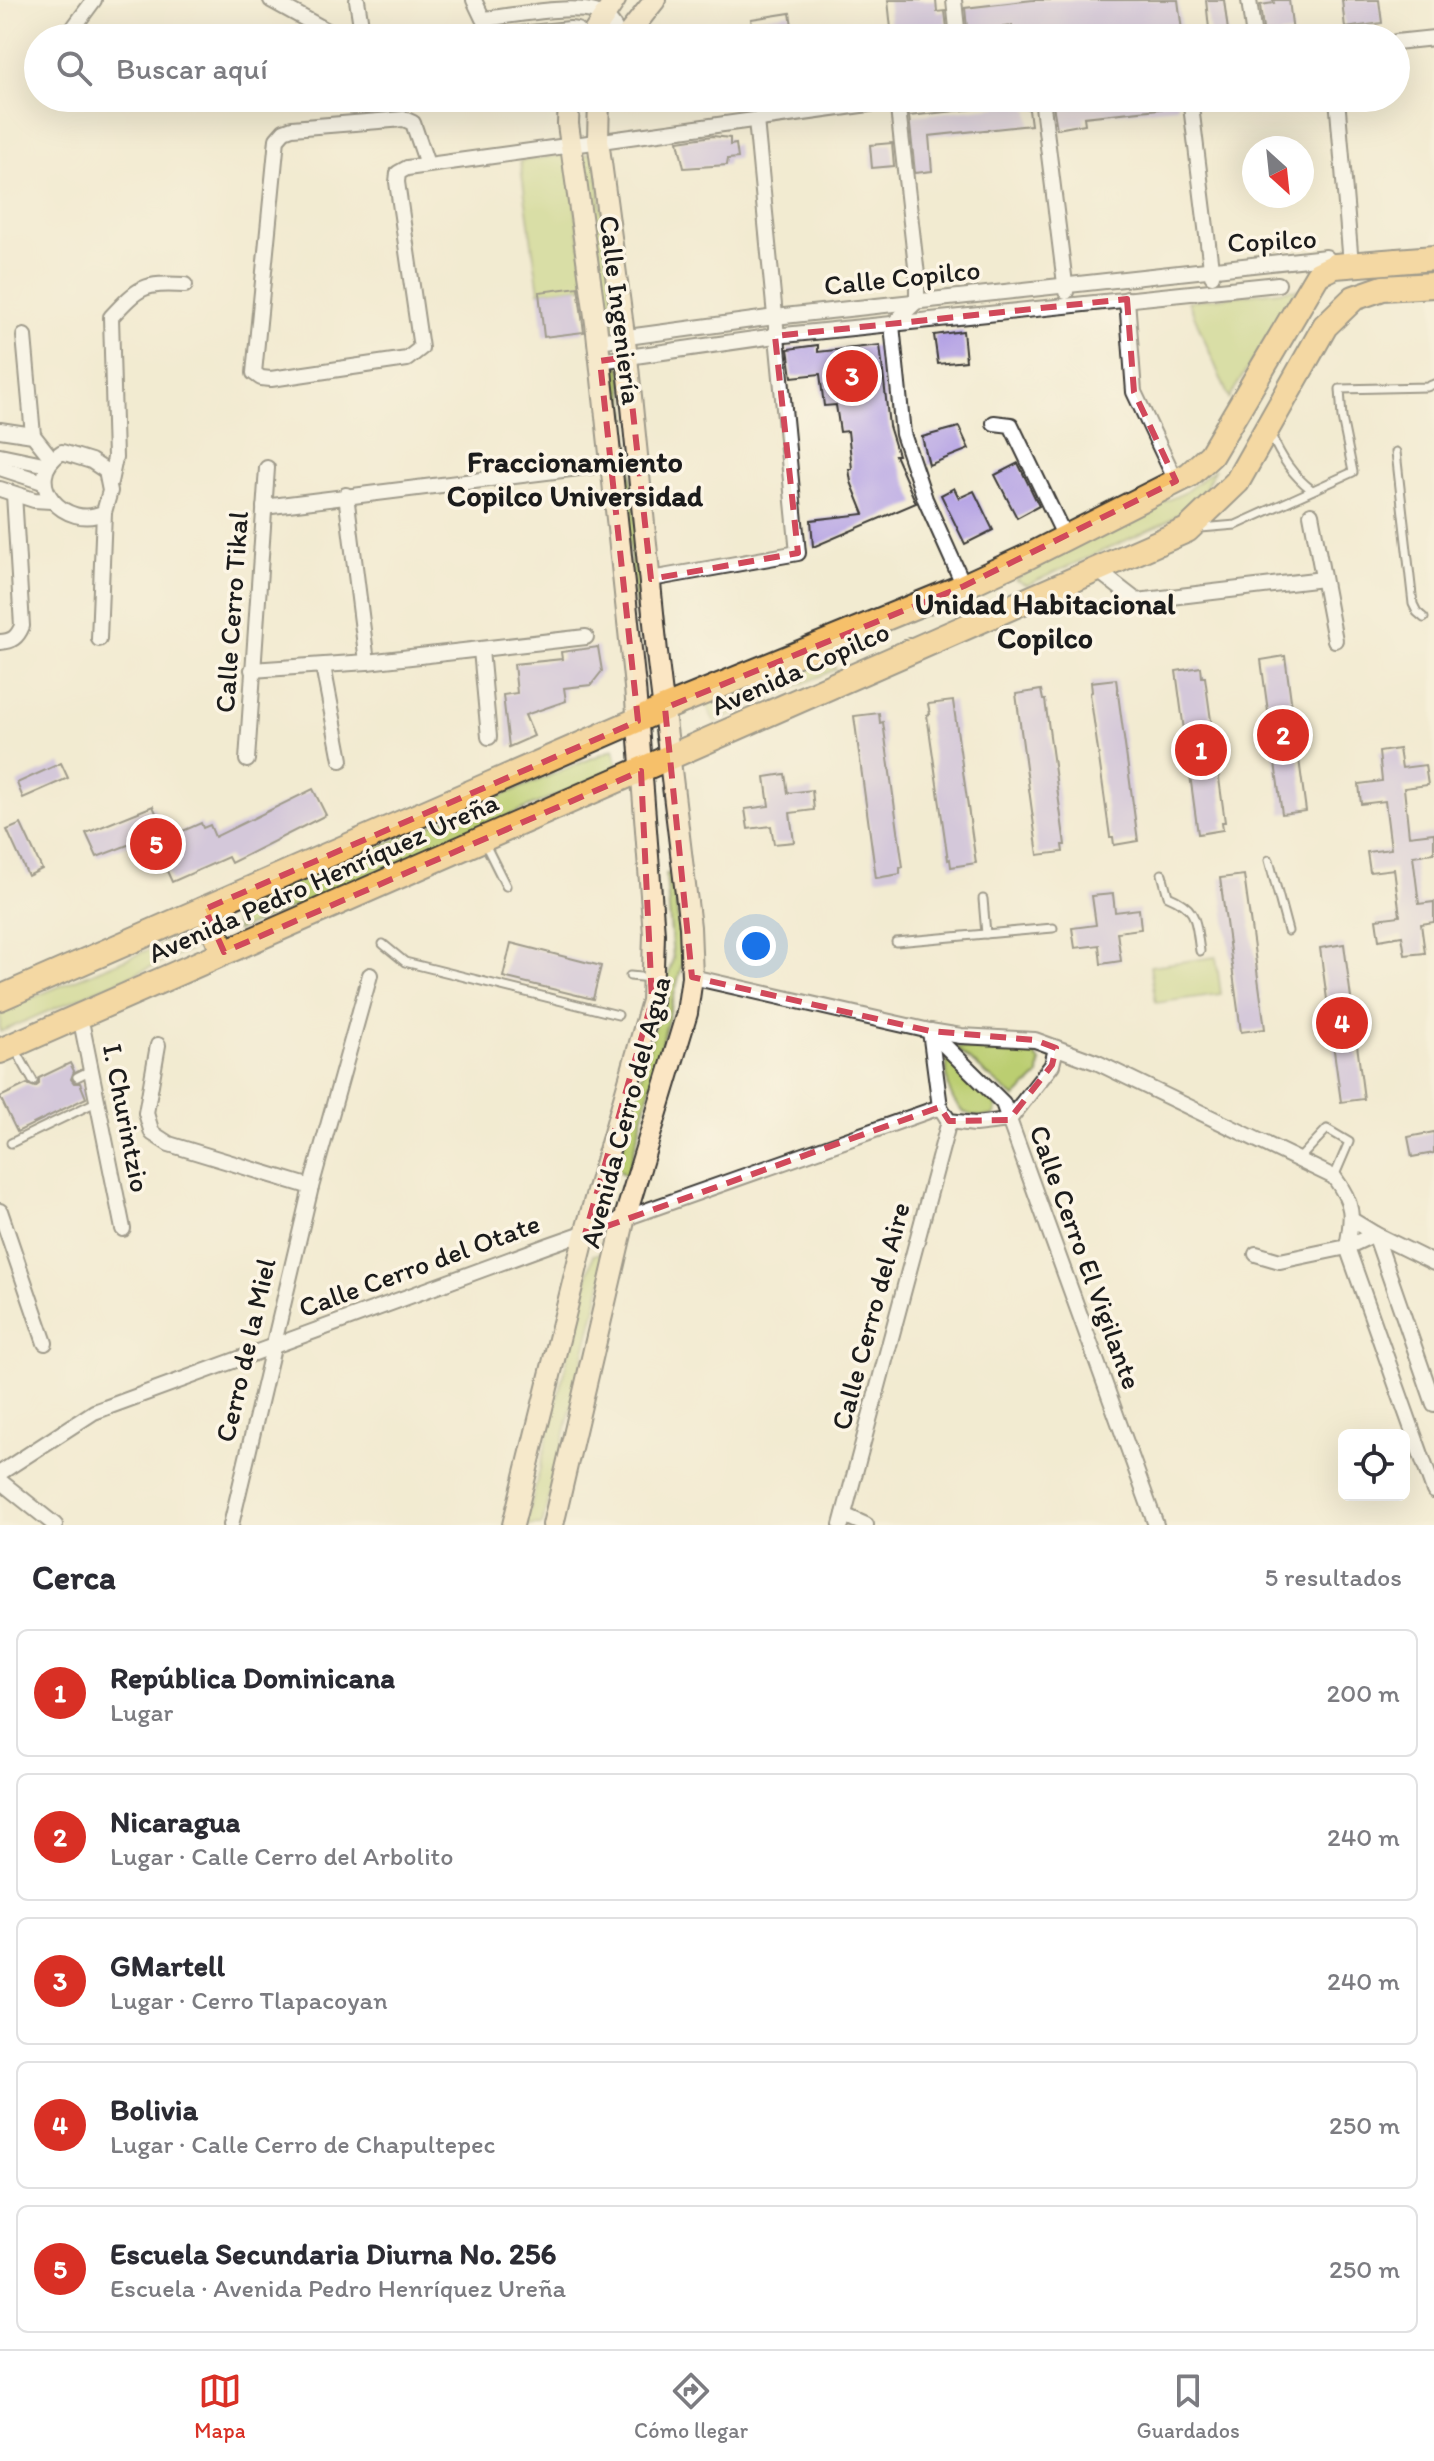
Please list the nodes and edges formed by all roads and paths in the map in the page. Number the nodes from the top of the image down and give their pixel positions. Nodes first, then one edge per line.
1 (94, 0) edge
2 (271, 0) edge
3 (357, 0) edge
4 (474, 0) edge
5 (655, 0) edge
6 (954, 0) edge
7 (1249, 0) edge
8 (609, 8) edge
9 (76, 24) edge
10 (315, 24) edge
11 (361, 24) edge
12 (636, 24) edge
13 (957, 24) edge
14 (1252, 24) edge
15 (1434, 38) edge
16 (1410, 41) edge
17 (568, 112) edge
18 (599, 112) edge
19 (813, 112) edge
20 (906, 112) edge
21 (1044, 112) edge
22 (1192, 112) edge
23 (1338, 112) edge
24 (756, 120) junction
25 (598, 140) junction
26 (571, 144) junction
27 (427, 164) junction
28 (1433, 257) edge
29 (1343, 265) junction
30 (1211, 269) junction
31 (1278, 284) dead end
32 (185, 285) dead end
33 (1434, 285) edge
34 (1065, 286) junction
35 (1212, 289) junction
36 (1127, 299) junction
37 (917, 301) junction
38 (1066, 305) junction
39 (775, 317) junction
40 (892, 325) junction
41 (24, 336) dead end
42 (775, 336) junction
43 (626, 348) junction
44 (599, 351) junction
45 (1434, 384) edge
46 (994, 423) dead end
47 (1268, 428) junction
48 (0, 430) edge
49 (38, 440) junction
50 (1396, 452) dead end
51 (0, 455) edge
52 (115, 458) junction
53 (54, 459) junction
54 (611, 464) junction
55 (98, 466) junction
56 (0, 468) edge
57 (267, 468) dead end
58 (1176, 481) junction
59 (110, 482) junction
60 (1312, 490) junction
61 (7, 491) edge
62 (44, 494) junction
63 (346, 495) junction
64 (264, 507) junction
65 (104, 512) junction
66 (1311, 514) dead end
67 (84, 517) junction
68 (1187, 530) junction
69 (102, 535) junction
70 (1065, 537) junction
71 (1029, 556) junction
72 (1097, 570) junction
73 (651, 579) junction
74 (1323, 579) junction
75 (964, 586) junction
76 (914, 607) junction
77 (1012, 607) junction
78 (1424, 618) dead end
79 (586, 637) dead end
80 (99, 639) dead end
81 (1335, 640) dead end
82 (936, 641) junction
83 (0, 642) edge
84 (481, 650) junction
85 (367, 662) junction
86 (632, 662) junction
87 (658, 662) junction
88 (323, 666) junction
89 (252, 670) junction
90 (665, 708) junction
91 (638, 721) junction
92 (489, 737) dead end
93 (669, 758) junction
94 (247, 760) dead end
95 (341, 760) dead end
96 (641, 771) junction
97 (483, 840) junction
98 (1269, 860) dead end
99 (1162, 874) dead end
100 (506, 886) dead end
101 (983, 899) dead end
102 (205, 909) junction
103 (1053, 928) dead end
104 (1288, 931) dead end
105 (986, 934) junction
106 (896, 942) dead end
107 (383, 944) dead end
108 (1200, 951) dead end
109 (224, 952) junction
110 (370, 975) dead end
111 (630, 976) dead end
112 (692, 977) junction
113 (653, 978) junction
114 (0, 998) edge
115 (618, 1015) dead end
116 (80, 1016) junction
117 (930, 1031) junction
118 (158, 1045) dead end
119 (6, 1048) edge
120 (1056, 1048) junction
121 (91, 1070) junction
122 (77, 1077) dead end
123 (33, 1081) dead end
124 (98, 1101) junction
125 (940, 1107) junction
126 (1009, 1120) junction
127 (949, 1121) junction
128 (11, 1143) dead end
129 (1298, 1160) junction
130 (1334, 1177) junction
131 (311, 1187) junction
132 (0, 1211) edge
133 (1352, 1220) junction
134 (624, 1221) junction
135 (123, 1229) dead end
136 (585, 1234) junction
137 (1375, 1234) junction
138 (1347, 1247) junction
139 (1256, 1254) dead end
140 (1434, 1263) edge
141 (45, 1343) dead end
142 (272, 1346) junction
143 (1434, 1404) edge
144 (0, 1473) edge
145 (0, 1481) edge
146 (1434, 1491) edge
147 (843, 1520) edge
148 (55, 1525) edge
149 (231, 1525) edge
150 (513, 1525) edge
151 (553, 1525) edge
152 (866, 1525) edge
153 (1156, 1525) edge

1 - 9 street
2 - 10 street
3 - 11 street
4 - 8 street
5 - 12 street
6 - 13 street
7 - 14 street
15 - 16 street
17 - 26 street, Calle Ingeniería
18 - 25 street, Calle Ingeniería
19 - 24 street
20 - 37 street
21 - 34 street
22 - 30 street
23 - 29 street
24 - 25 street
24 - 39 street
25 - 26 street
25 - 43 street, Calle Ingeniería
26 - 27 street
26 - 44 street, Calle Ingeniería
27 - 27 street
28 - 29 main road
29 - 30 street, Copilco
29 - 58 main road, Avenida Copilco
30 - 34 street, Calle Copilco
30 - 35 street
31 - 35 street, Copilco
32 - 52 street
33 - 47 main road, Avenida Copilco
34 - 37 street, Calle Copilco
34 - 38 street
35 - 36 street, Calle Copilco
36 - 38 street, Calle Copilco
36 - 58 street
37 - 39 street, Calle Copilco
37 - 40 street
38 - 40 street, Calle Copilco
39 - 42 street
39 - 43 street, Calle Copilco
40 - 42 street, Calle Copilco
40 - 75 street
41 - 49 street
42 - 43 street, Calle Copilco
42 - 73 street
43 - 44 street, Calle Copilco
43 - 73 street, Calle Ingeniería
44 - 54 street, Calle Ingeniería
45 - 60 lane
46 - 70 street
47 - 60 lane
47 - 68 main road, Avenida Copilco
48 - 49 street
49 - 53 street
50 - 78 lane
51 - 53 street
52 - 55 street
52 - 59 street
53 - 55 street
53 - 62 street
54 - 63 street
54 - 86 street, Calle Ingeniería
55 - 59 street
56 - 62 street
57 - 64 street, Calle Cerro Tikal
58 - 70 main road, Avenida Copilco
59 - 65 street
60 - 68 lane
61 - 62 street
61 - 83 street
62 - 67 street
63 - 64 street
63 - 85 street
64 - 89 street, Calle Cerro Tikal
65 - 67 street
65 - 69 street
66 - 74 street
67 - 69 street
68 - 72 main road, Avenida Copilco
69 - 80 street
70 - 71 main road, Avenida Copilco
71 - 75 main road, Avenida Copilco
71 - 77 main road
72 - 74 street
72 - 77 main road, Avenida Copilco
73 - 87 street, Calle Ingeniería
74 - 81 street
75 - 76 main road, Avenida Copilco
76 - 82 main road
76 - 90 main road, Avenida Copilco
77 - 82 main road, Avenida Copilco
79 - 84 street
82 - 93 main road, Avenida Copilco
84 - 85 street
84 - 92 street
85 - 88 street
86 - 87 street
86 - 91 street, Calle Ingeniería
87 - 90 street, Calle Ingeniería
88 - 89 street
88 - 95 street
89 - 94 street, Calle Cerro Tikal
90 - 91 main road, Avenida Pedro Henríquez Ureña
90 - 93 street, Avenida Cerro del Agua
91 - 96 street, Avenida Cerro del Agua
91 - 102 main road, Avenida Pedro Henríquez Ureña
93 - 96 main road, Avenida Pedro Henríquez Ureña
93 - 112 street, Avenida Cerro del Agua
96 - 97 main road, Avenida Pedro Henríquez Ureña
96 - 113 street, Avenida Cerro del Agua
97 - 100 lane
97 - 109 main road, Avenida Pedro Henríquez Ureña
98 - 104 lane
99 - 108 lane
101 - 105 lane
102 - 109 main road
102 - 114 main road, Avenida Pedro Henríquez Ureña
103 - 105 lane
105 - 106 lane
107 - 115 lane
109 - 116 main road, Avenida Pedro Henríquez Ureña
110 - 131 street, Cerro de la Miel
111 - 113 lane
112 - 117 street
112 - 134 street, Avenida Cerro del Agua
113 - 136 street, Avenida Cerro del Agua
116 - 119 main road, Avenida Pedro Henríquez Ureña
116 - 121 street, I. Churintzio
117 - 120 street
117 - 125 street
117 - 126 street, Calle Cerro El Vigilante
118 - 131 street
119 - 123 lane
120 - 126 street
120 - 129 street
121 - 122 lane
121 - 124 street, I. Churintzio
124 - 128 lane
124 - 135 street, I. Churintzio
125 - 127 street
125 - 134 street, Calle Cerro del Otate
126 - 127 street
126 - 153 street, Calle Cerro El Vigilante
127 - 147 street, Calle Cerro del Aire
129 - 130 street
129 - 130 lane
130 - 133 street
131 - 142 street, Cerro de la Miel
132 - 141 street
133 - 137 street
133 - 138 street
134 - 136 street, Calle Cerro del Otate
134 - 151 street, Avenida Cerro del Agua
136 - 142 street, Calle Cerro del Otate
136 - 150 street, Avenida Cerro del Agua
137 - 138 street
137 - 140 street
137 - 143 street
138 - 139 street
138 - 146 street
142 - 144 street, Calle Cerro del Otate
142 - 149 street, Cerro de la Miel
145 - 148 street
147 - 152 street

